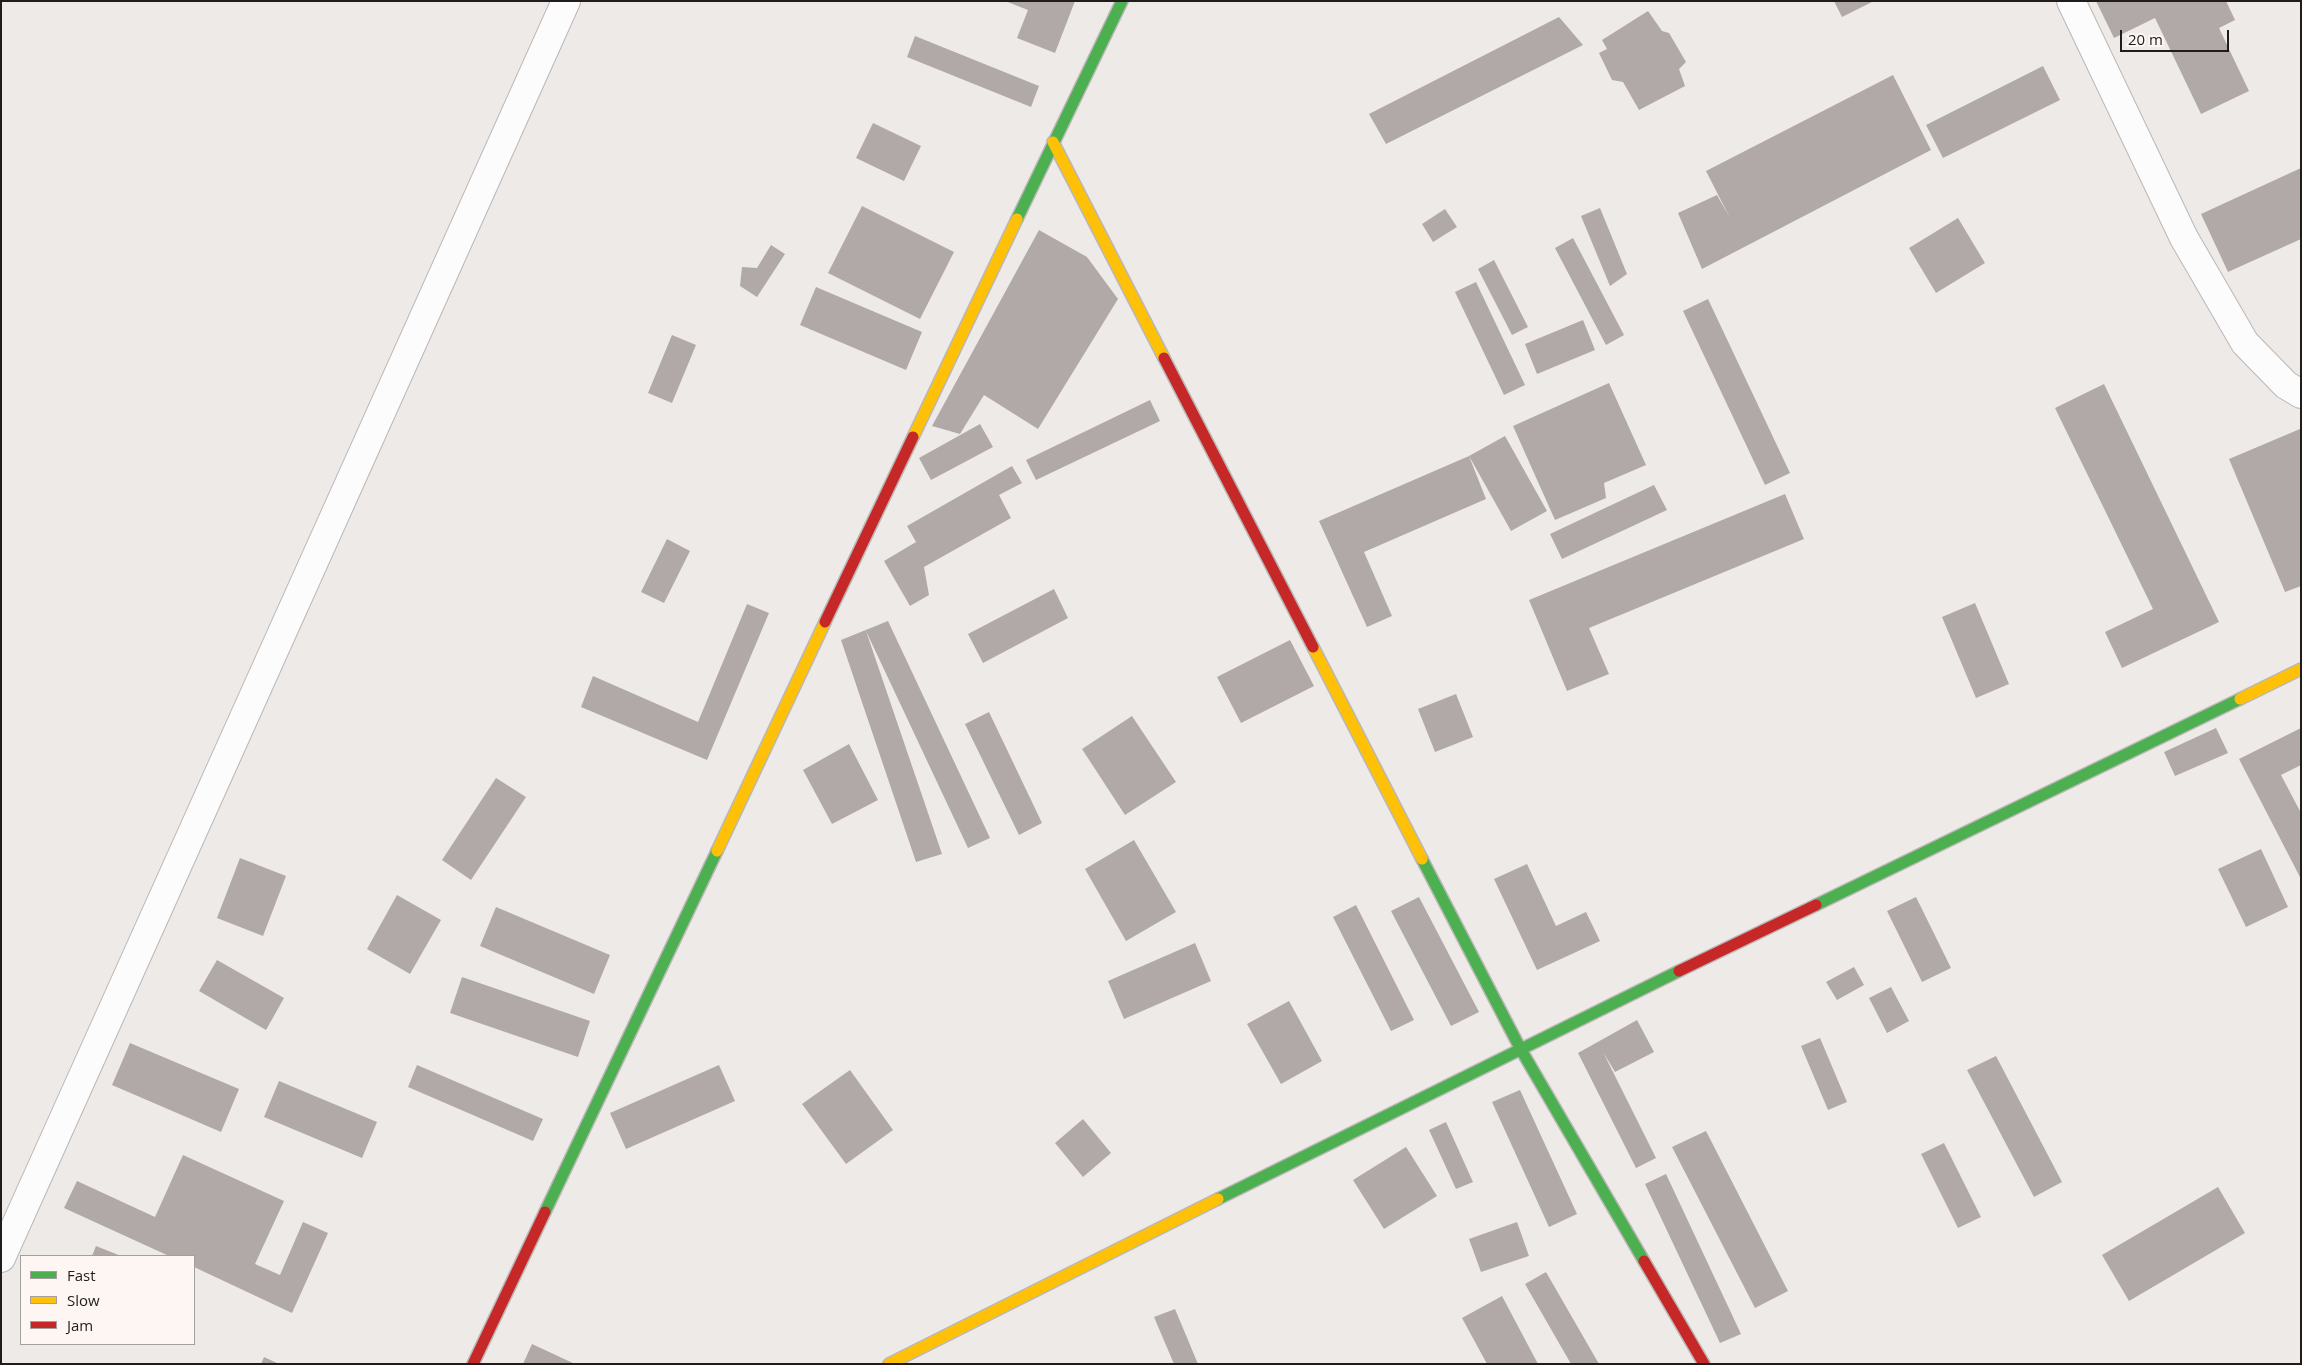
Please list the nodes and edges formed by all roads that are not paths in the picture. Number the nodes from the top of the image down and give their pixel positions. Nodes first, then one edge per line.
1 (566, 1) edge
2 (1122, 1) edge
3 (2070, 1) edge
4 (1053, 142) junction
5 (2301, 394) edge
6 (2301, 669) edge
7 (1520, 1048) junction
8 (1, 1258) edge
9 (473, 1364) edge
10 (889, 1364) edge
11 (1704, 1364) edge

1 - 8 street
2 - 4 street
3 - 5 street
4 - 7 street
4 - 9 street
6 - 7 street
7 - 10 street
7 - 11 street

